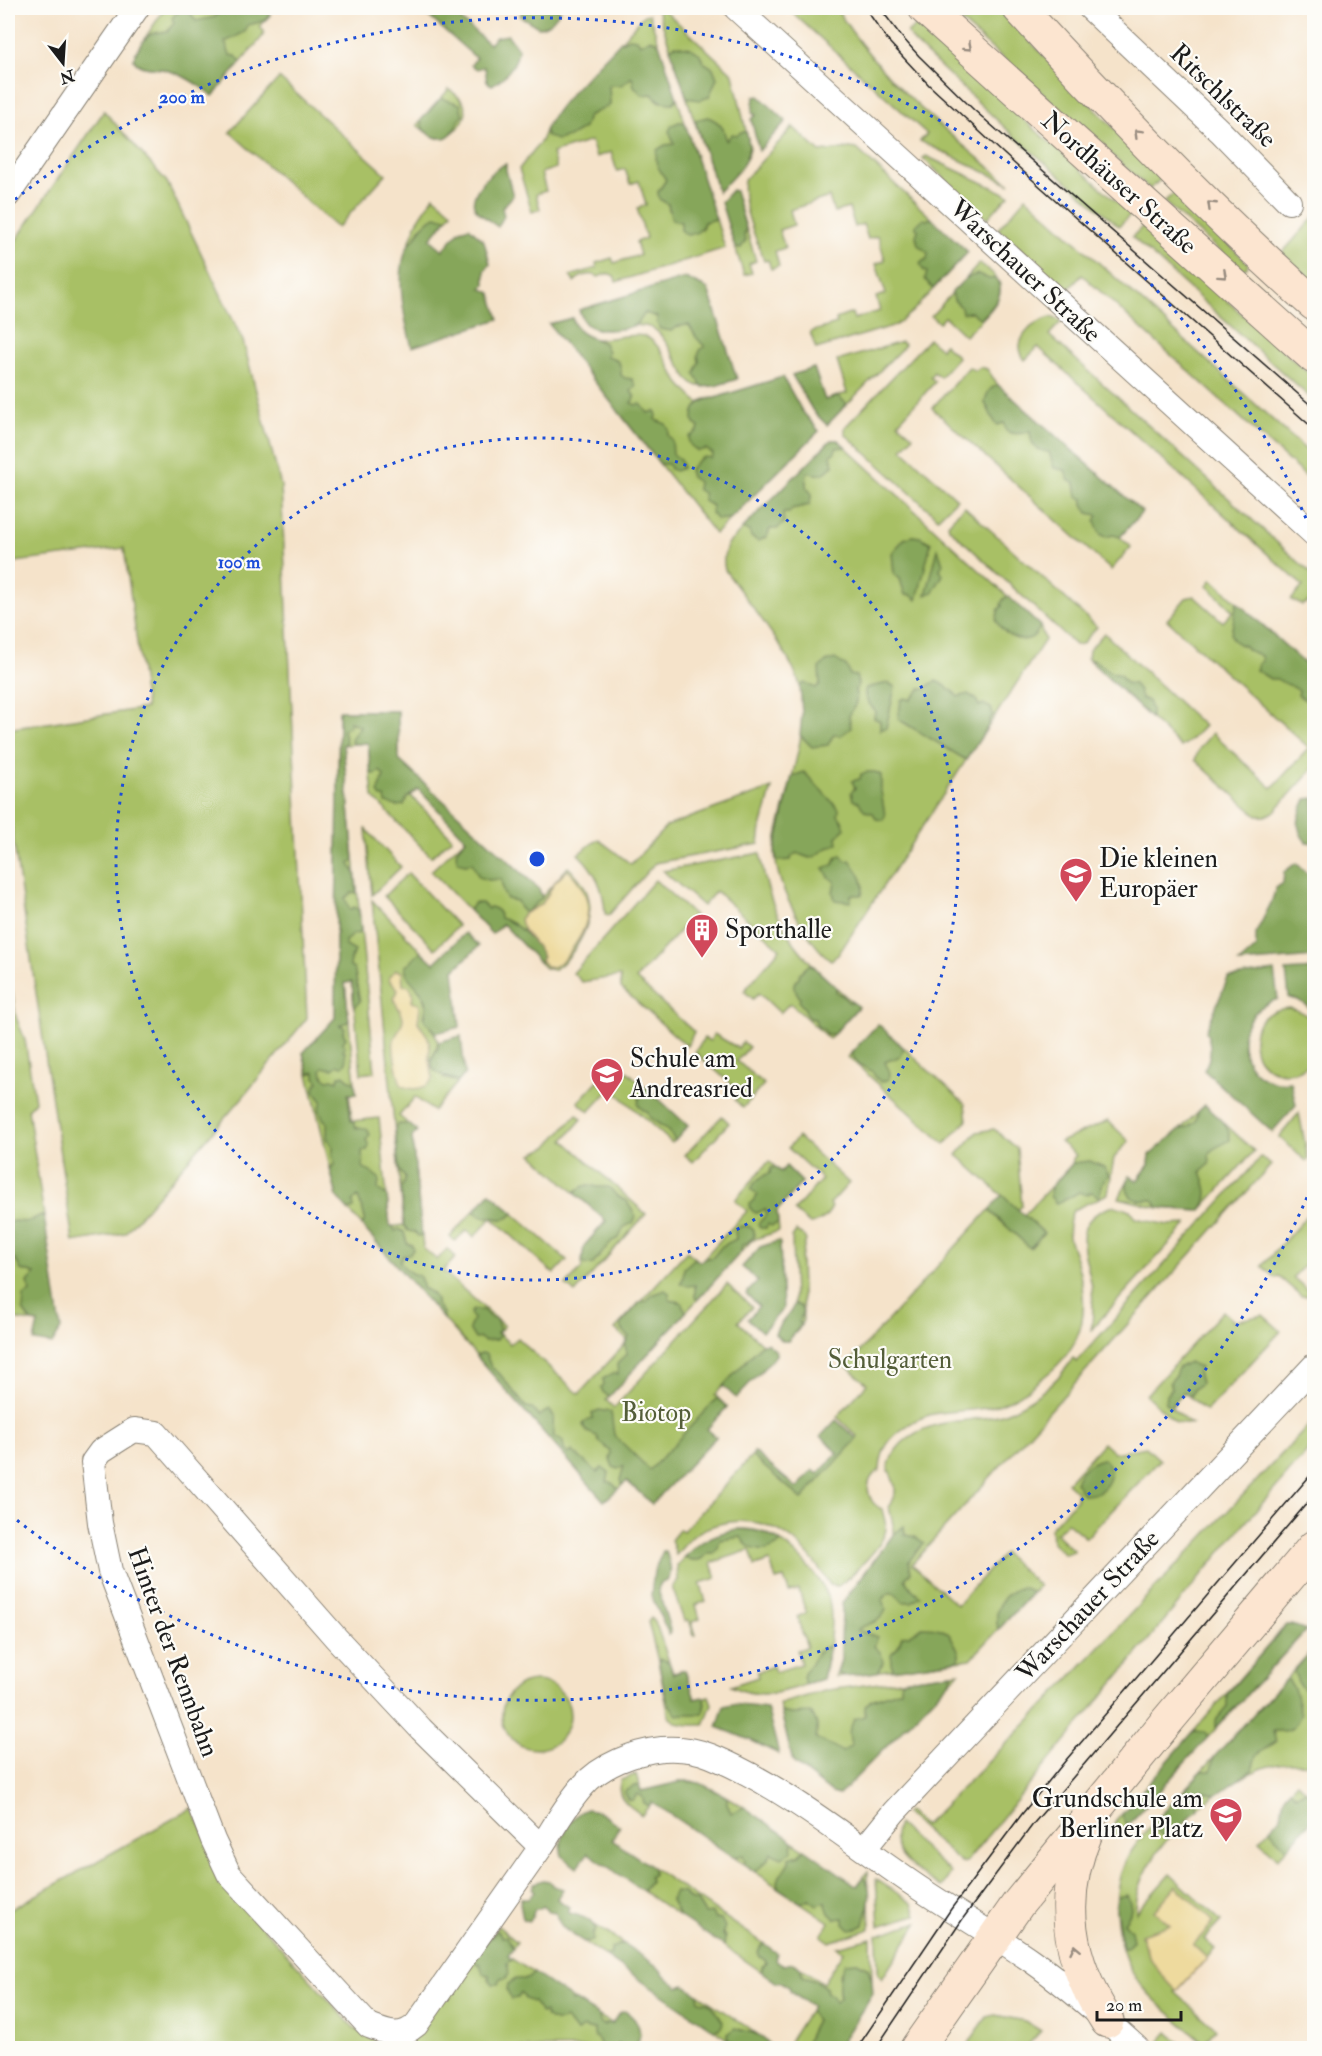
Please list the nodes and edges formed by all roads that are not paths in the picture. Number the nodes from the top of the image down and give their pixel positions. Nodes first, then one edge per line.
1 (136, 8) edge
2 (736, 8) edge
3 (925, 8) edge
4 (1019, 8) edge
5 (1090, 8) edge
6 (8, 195) edge
7 (1289, 202) dead end
8 (1314, 304) edge
9 (1314, 357) edge
10 (1314, 534) edge
11 (1314, 1366) edge
12 (1314, 1548) edge
13 (1097, 1808) junction
14 (541, 1847) junction
15 (864, 1849) junction
16 (995, 1937) junction
17 (1107, 2021) junction
18 (917, 2049) edge
19 (1137, 2049) edge

1 - 6 street
2 - 10 street, Warschauer Straße
3 -> 9 main road, Nordhäuser Straße
8 -> 4 main road, Nordhäuser Straße
5 - 7 street, Ritschlstraße
11 - 15 street, Warschauer Straße
12 - 13 main road
13 - 16 main road
17 -> 13 main road
14 - 14 street, Hinter der Rennbahn
14 - 15 street, Hinter der Rennbahn
15 - 16 street
16 - 17 street
16 - 18 main road
17 - 19 street

